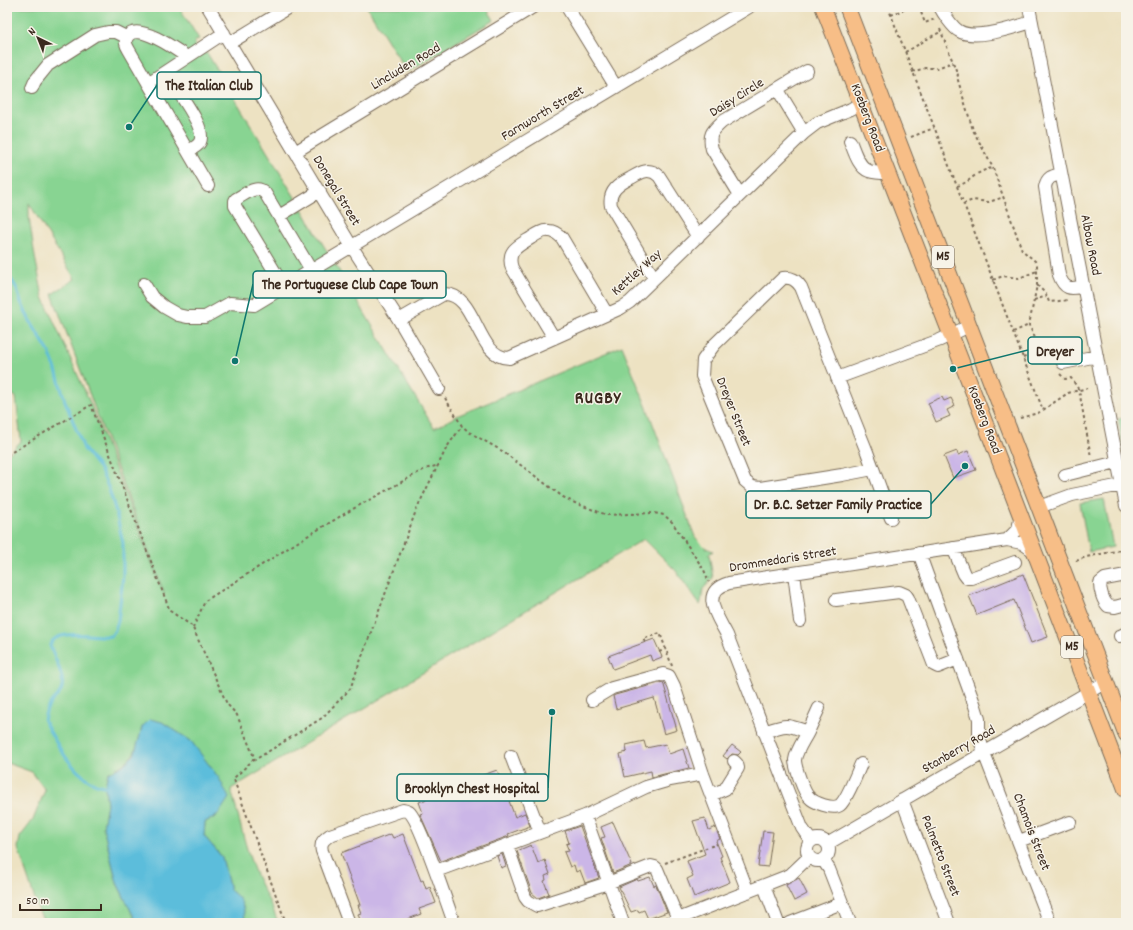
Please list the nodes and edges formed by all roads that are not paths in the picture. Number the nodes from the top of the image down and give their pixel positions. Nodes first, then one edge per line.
1 (208, 7) edge
2 (289, 7) edge
3 (534, 7) edge
4 (567, 7) edge
5 (749, 7) edge
6 (823, 7) edge
7 (847, 7) edge
8 (940, 7) edge
9 (1029, 7) edge
10 (1032, 22) junction
11 (126, 37) junction
12 (227, 38) junction
13 (188, 57) junction
14 (807, 71) dead end
15 (148, 83) junction
16 (32, 88) dead end
17 (616, 88) junction
18 (778, 90) junction
19 (178, 91) dead end
20 (861, 103) junction
21 (804, 133) junction
22 (850, 141) dead end
23 (188, 152) junction
24 (295, 152) junction
25 (888, 173) junction
26 (1061, 174) junction
27 (208, 186) dead end
28 (320, 191) junction
29 (740, 195) junction
30 (279, 216) junction
31 (698, 237) junction
32 (352, 247) junction
33 (311, 270) junction
34 (654, 278) junction
35 (144, 284) dead end
36 (1083, 286) junction
37 (284, 287) junction
38 (607, 314) junction
39 (399, 320) junction
40 (969, 326) junction
41 (950, 334) junction
42 (554, 338) junction
43 (1097, 356) junction
44 (1064, 363) dead end
45 (837, 378) junction
46 (439, 389) road end
47 (1117, 462) junction
48 (872, 469) junction
49 (1065, 475) dead end
50 (1124, 484) edge
51 (1126, 506) edge
52 (1039, 507) junction
53 (1021, 515) junction
54 (891, 518) dead end
55 (1007, 540) junction
56 (953, 548) junction
57 (1035, 552) junction
58 (919, 554) junction
59 (1014, 562) dead end
60 (794, 573) junction
61 (1126, 575) edge
62 (836, 600) dead end
63 (1126, 604) edge
64 (800, 621) dead end
65 (958, 660) junction
66 (1106, 682) junction
67 (1089, 692) junction
68 (592, 700) dead end
69 (819, 708) dead end
70 (764, 732) junction
71 (808, 732) junction
72 (1126, 734) edge
73 (984, 753) junction
74 (511, 756) dead end
75 (734, 761) dead end
76 (861, 764) dead end
77 (703, 774) junction
78 (1126, 790) edge
79 (711, 795) junction
80 (902, 800) junction
81 (585, 816) junction
82 (1070, 822) dead end
83 (540, 832) junction
84 (811, 841) junction
85 (1019, 841) junction
86 (827, 844) junction
87 (507, 845) junction
88 (809, 857) junction
89 (823, 860) junction
90 (436, 871) junction
91 (608, 883) junction
92 (764, 886) junction
93 (748, 892) junction
94 (842, 903) junction
95 (673, 921) edge
96 (349, 923) edge
97 (454, 923) edge
98 (623, 923) edge
99 (778, 923) edge
100 (790, 923) edge
101 (850, 923) edge
102 (949, 923) edge
103 (1050, 923) edge

1 - 12 street, Donegal Street
2 - 12 street
3 - 24 street, Lincluden Road
4 - 17 street
5 - 17 street, Farnworth Street
6 - 20 main road, Koeberg Road / M5
7 - 40 main road, Koeberg Road / M5
8 - 10 street
9 - 10 street, Albow Road
10 - 26 street, Albow Road
11 - 13 street
11 - 15 street
11 - 16 street
12 - 13 street
12 - 24 street, Donegal Street
13 - 15 street
14 - 18 street, Daisy Circle
15 - 23 street
17 - 32 street, Farnworth Street
18 - 21 street, Daisy Circle
18 - 29 street, Daisy Circle
19 - 23 street
20 - 21 street, Kettley Way
20 - 25 main road, Koeberg Road / M5
21 - 29 street, Kettley Way
22 - 25 street
23 - 27 street
24 - 28 street, Donegal Street
25 - 41 main road, Koeberg Road / M5
26 - 36 street, Albow Road
26 - 36 street
28 - 30 street
28 - 32 street, Donegal Street
29 - 31 street, Kettley Way
30 - 33 street
30 - 37 street
31 - 34 street, Kettley Way
31 - 34 street
32 - 33 street, Farnworth Street
32 - 39 street, Donegal Street
33 - 37 street, Farnworth Street
34 - 38 street, Kettley Way
35 - 37 street, Farnworth Street
36 - 43 street, Albow Road
38 - 42 street, Kettley Way
38 - 42 street
39 - 42 street, Kettley Way
39 - 46 street, Donegal Street
40 - 41 street
40 - 52 main road, Koeberg Road / M5
41 - 45 street
41 - 53 main road, Koeberg Road / M5
43 - 44 street
43 - 47 street, Albow Road
45 - 48 street, Dreyer Street
45 - 48 street, Dreyer Street
47 - 49 street
47 - 50 street, Albow Road
48 - 54 street, Dreyer Street
50 - 51 street, Albow Road
50 - 52 street
52 - 66 main road, Koeberg Road / M5
53 - 55 street
53 - 57 main road, Koeberg Road / M5
55 - 56 street, Drommedaris Street
55 - 57 street, Drommedaris Street
56 - 58 street, Drommedaris Street
56 - 59 street
57 - 67 main road, Koeberg Road / M5
58 - 60 street, Drommedaris Street
58 - 65 street, Chamois Street
60 - 64 street
60 - 70 street, Drommedaris Street
61 - 63 street
62 - 65 street
65 - 73 street, Chamois Street
66 - 67 street, Stanberry Road
66 - 72 main road, Koeberg Road / M5
67 - 73 street, Stanberry Road
67 - 78 main road, Koeberg Road / M5
68 - 77 street
69 - 71 street
70 - 71 street
70 - 84 street
71 - 76 street
73 - 80 street, Stanberry Road
73 - 85 street, Chamois Street
74 - 83 street
75 - 79 street
77 - 79 street
77 - 81 street
79 - 93 street
80 - 86 street, Stanberry Road
80 - 102 street, Palmetto Street
81 - 83 street
81 - 91 street
82 - 85 street
83 - 87 street
84 - 86 street
84 - 88 street
85 - 103 street, Chamois Street
86 - 89 street
87 - 90 street
87 - 91 street
88 - 89 street
88 - 92 street
89 - 94 street
90 - 96 street
90 - 97 street
91 - 95 street
91 - 98 street
92 - 93 street
92 - 99 street
93 - 95 street
94 - 100 street
94 - 101 street

